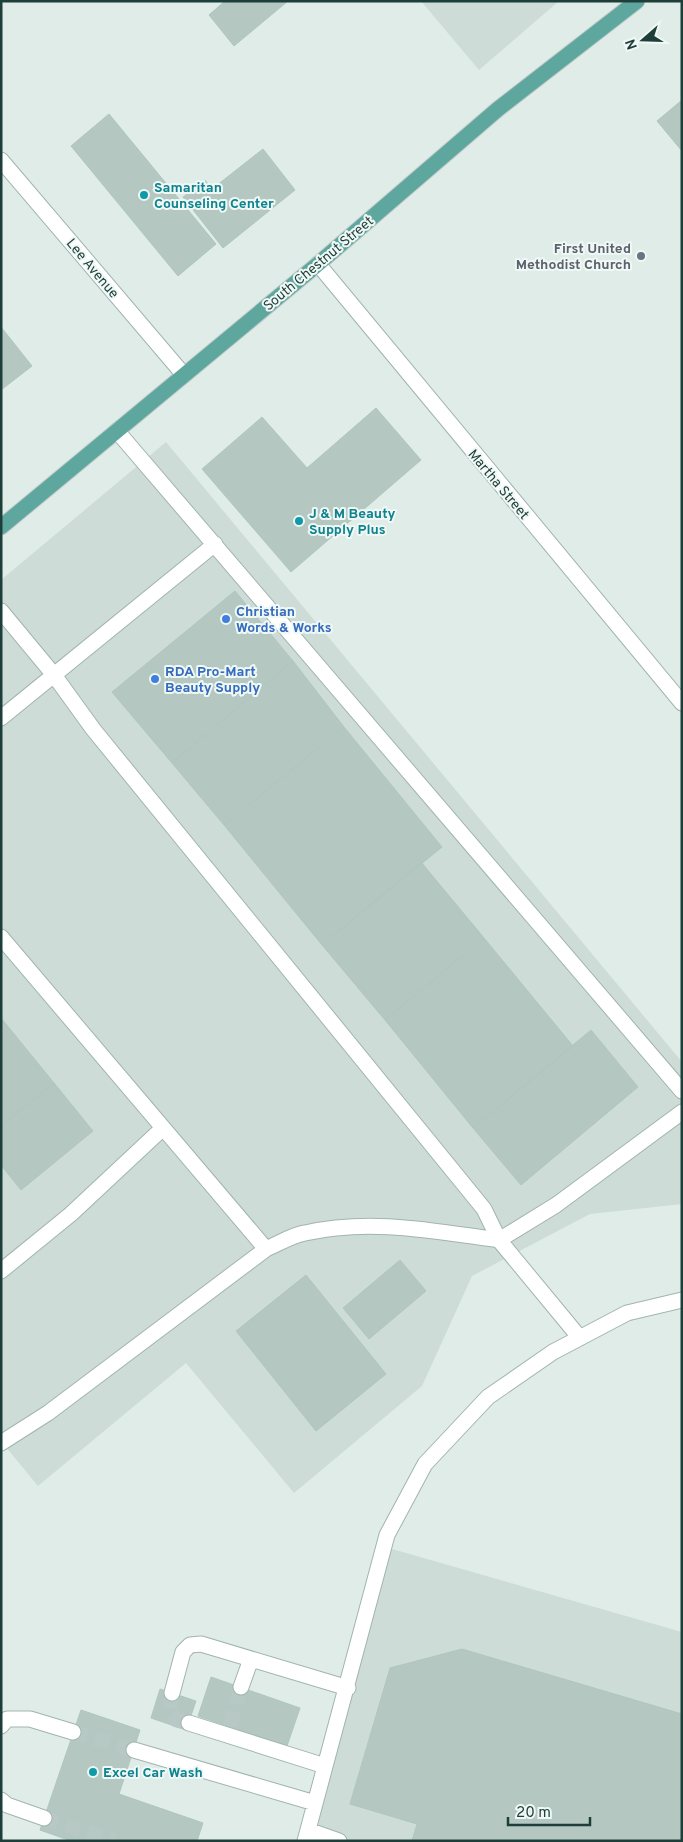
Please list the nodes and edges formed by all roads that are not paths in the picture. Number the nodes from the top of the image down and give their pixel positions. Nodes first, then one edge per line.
1 (637, 1) edge
2 (1, 160) edge
3 (318, 264) junction
4 (184, 375) junction
5 (117, 431) junction
6 (1, 527) edge
7 (215, 544) junction
8 (1, 611) edge
9 (54, 675) junction
10 (682, 703) edge
11 (1, 718) edge
12 (1, 937) edge
13 (682, 1091) edge
14 (682, 1112) edge
15 (163, 1128) junction
16 (499, 1240) junction
17 (266, 1249) junction
18 (1, 1271) edge
19 (682, 1300) edge
20 (580, 1338) junction
21 (1, 1443) edge
22 (251, 1659) junction
23 (242, 1687) tunnel mouth
24 (348, 1688) junction
25 (172, 1693) tunnel mouth
26 (189, 1723) tunnel mouth
27 (1, 1726) edge
28 (73, 1732) tunnel mouth
29 (134, 1750) tunnel mouth
30 (325, 1766) junction
31 (1, 1800) edge
32 (315, 1803) junction
33 (44, 1818) tunnel mouth
34 (307, 1835) edge
35 (339, 1841) edge

1 - 3 main road, South Chestnut Street
2 - 4 street, Lee Avenue
3 - 4 main road, South Chestnut Street
3 - 10 street, Martha Street
4 - 5 main road, South Chestnut Street
5 - 6 main road, South Chestnut Street
5 - 7 street
7 - 9 street
7 - 13 street
8 - 9 street
9 - 11 street
9 - 16 street
12 - 15 street
14 - 16 street
15 - 17 street
15 - 18 street
16 - 17 street
16 - 20 street
17 - 21 street
19 - 20 street
20 - 24 street
22 - 23 street
22 - 24 street
22 - 25 street
24 - 30 street
26 - 30 street
27 - 28 street
29 - 32 street
30 - 32 street
31 - 33 street
32 - 34 street
34 - 35 street

